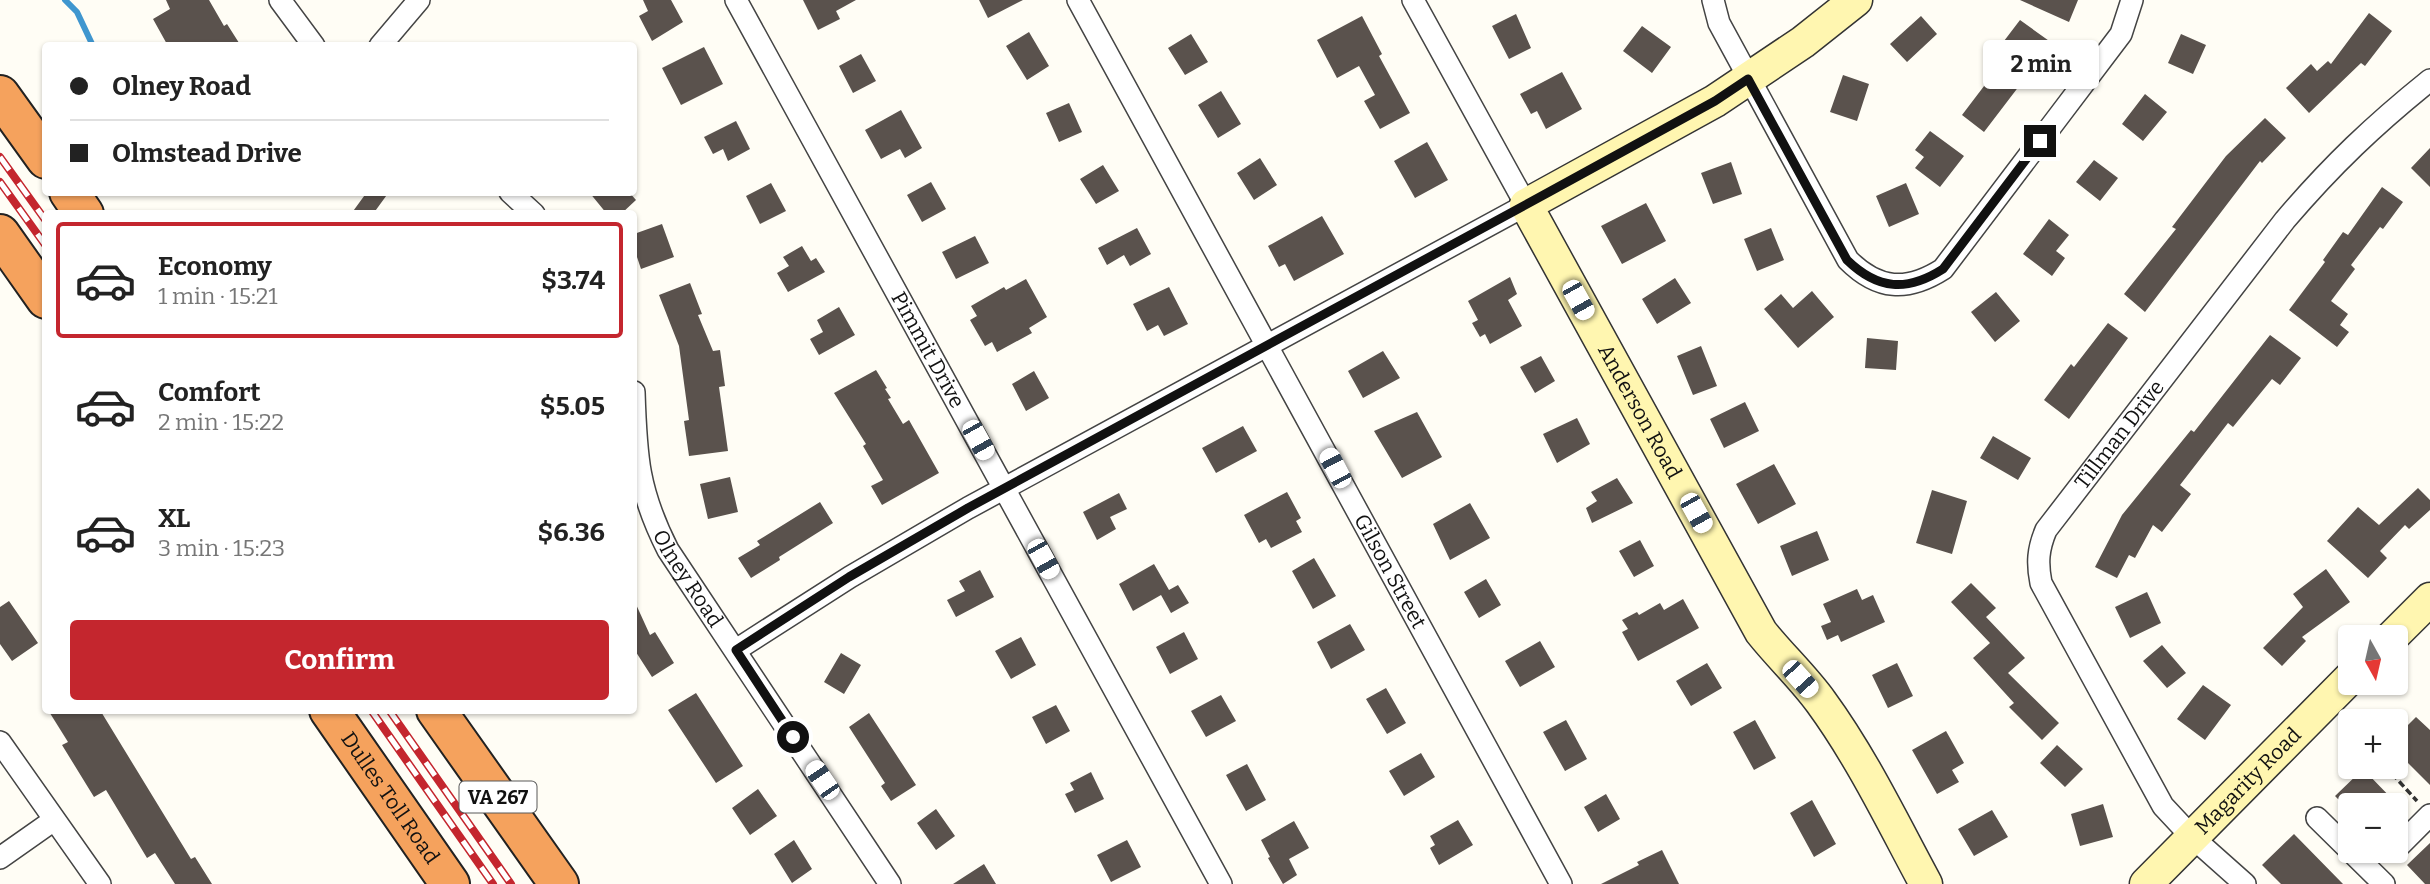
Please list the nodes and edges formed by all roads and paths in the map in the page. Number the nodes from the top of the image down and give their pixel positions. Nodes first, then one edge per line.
1 (280, 0) edge
2 (419, 0) edge
3 (736, 0) edge
4 (1078, 0) edge
5 (1413, 0) edge
6 (1713, 0) edge
7 (1856, 0) edge
8 (2132, 0) edge
9 (311, 42) edge
10 (383, 42) edge
11 (1748, 79) junction
12 (2430, 80) edge
13 (0, 95) edge
14 (42, 153) edge
15 (514, 196) edge
16 (1525, 205) junction
17 (530, 210) edge
18 (0, 234) edge
19 (42, 293) edge
20 (1268, 346) junction
21 (637, 458) edge
22 (1004, 489) junction
23 (2430, 599) edge
24 (2404, 625) edge
25 (736, 650) junction
26 (2338, 690) edge
27 (331, 714) edge
28 (439, 714) edge
29 (0, 742) edge
30 (2397, 779) edge
31 (2425, 810) edge
32 (2318, 818) dead end
33 (54, 820) junction
34 (2408, 833) edge
35 (2191, 836) junction
36 (0, 858) edge
37 (2387, 863) edge
38 (2378, 878) edge
39 (100, 884) edge
40 (450, 884) edge
41 (559, 884) edge
42 (890, 884) edge
43 (1221, 884) edge
44 (1561, 884) edge
45 (1926, 884) edge
46 (2146, 884) edge
47 (2245, 884) edge

1 - 9 street
2 - 10 street
3 - 22 street, Pimmit Drive
4 - 20 street, Gilson Street
5 - 16 street, Anderson Road
6 - 11 street
7 - 11 street
8 - 11 street
11 - 16 street
12 - 35 street, Tillman Drive
13 - 14 highway
15 - 17 street
16 - 20 street
16 - 45 street, Anderson Road
18 - 19 highway
20 - 22 street
20 - 44 street, Gilson Street
21 - 25 street, Olney Road
22 - 25 street
22 - 43 street, Pimmit Drive
23 - 24 street
25 - 42 street, Olney Road
26 - 35 street, Magarity Road
27 - 40 highway, Dulles Toll Road
28 - 41 highway, VA 267
29 - 33 street
30 - 31 path
31 - 34 street
32 - 38 street
33 - 36 street
33 - 39 street
35 - 46 street, Magarity Road
35 - 47 street, Tillman Drive
37 - 38 street

